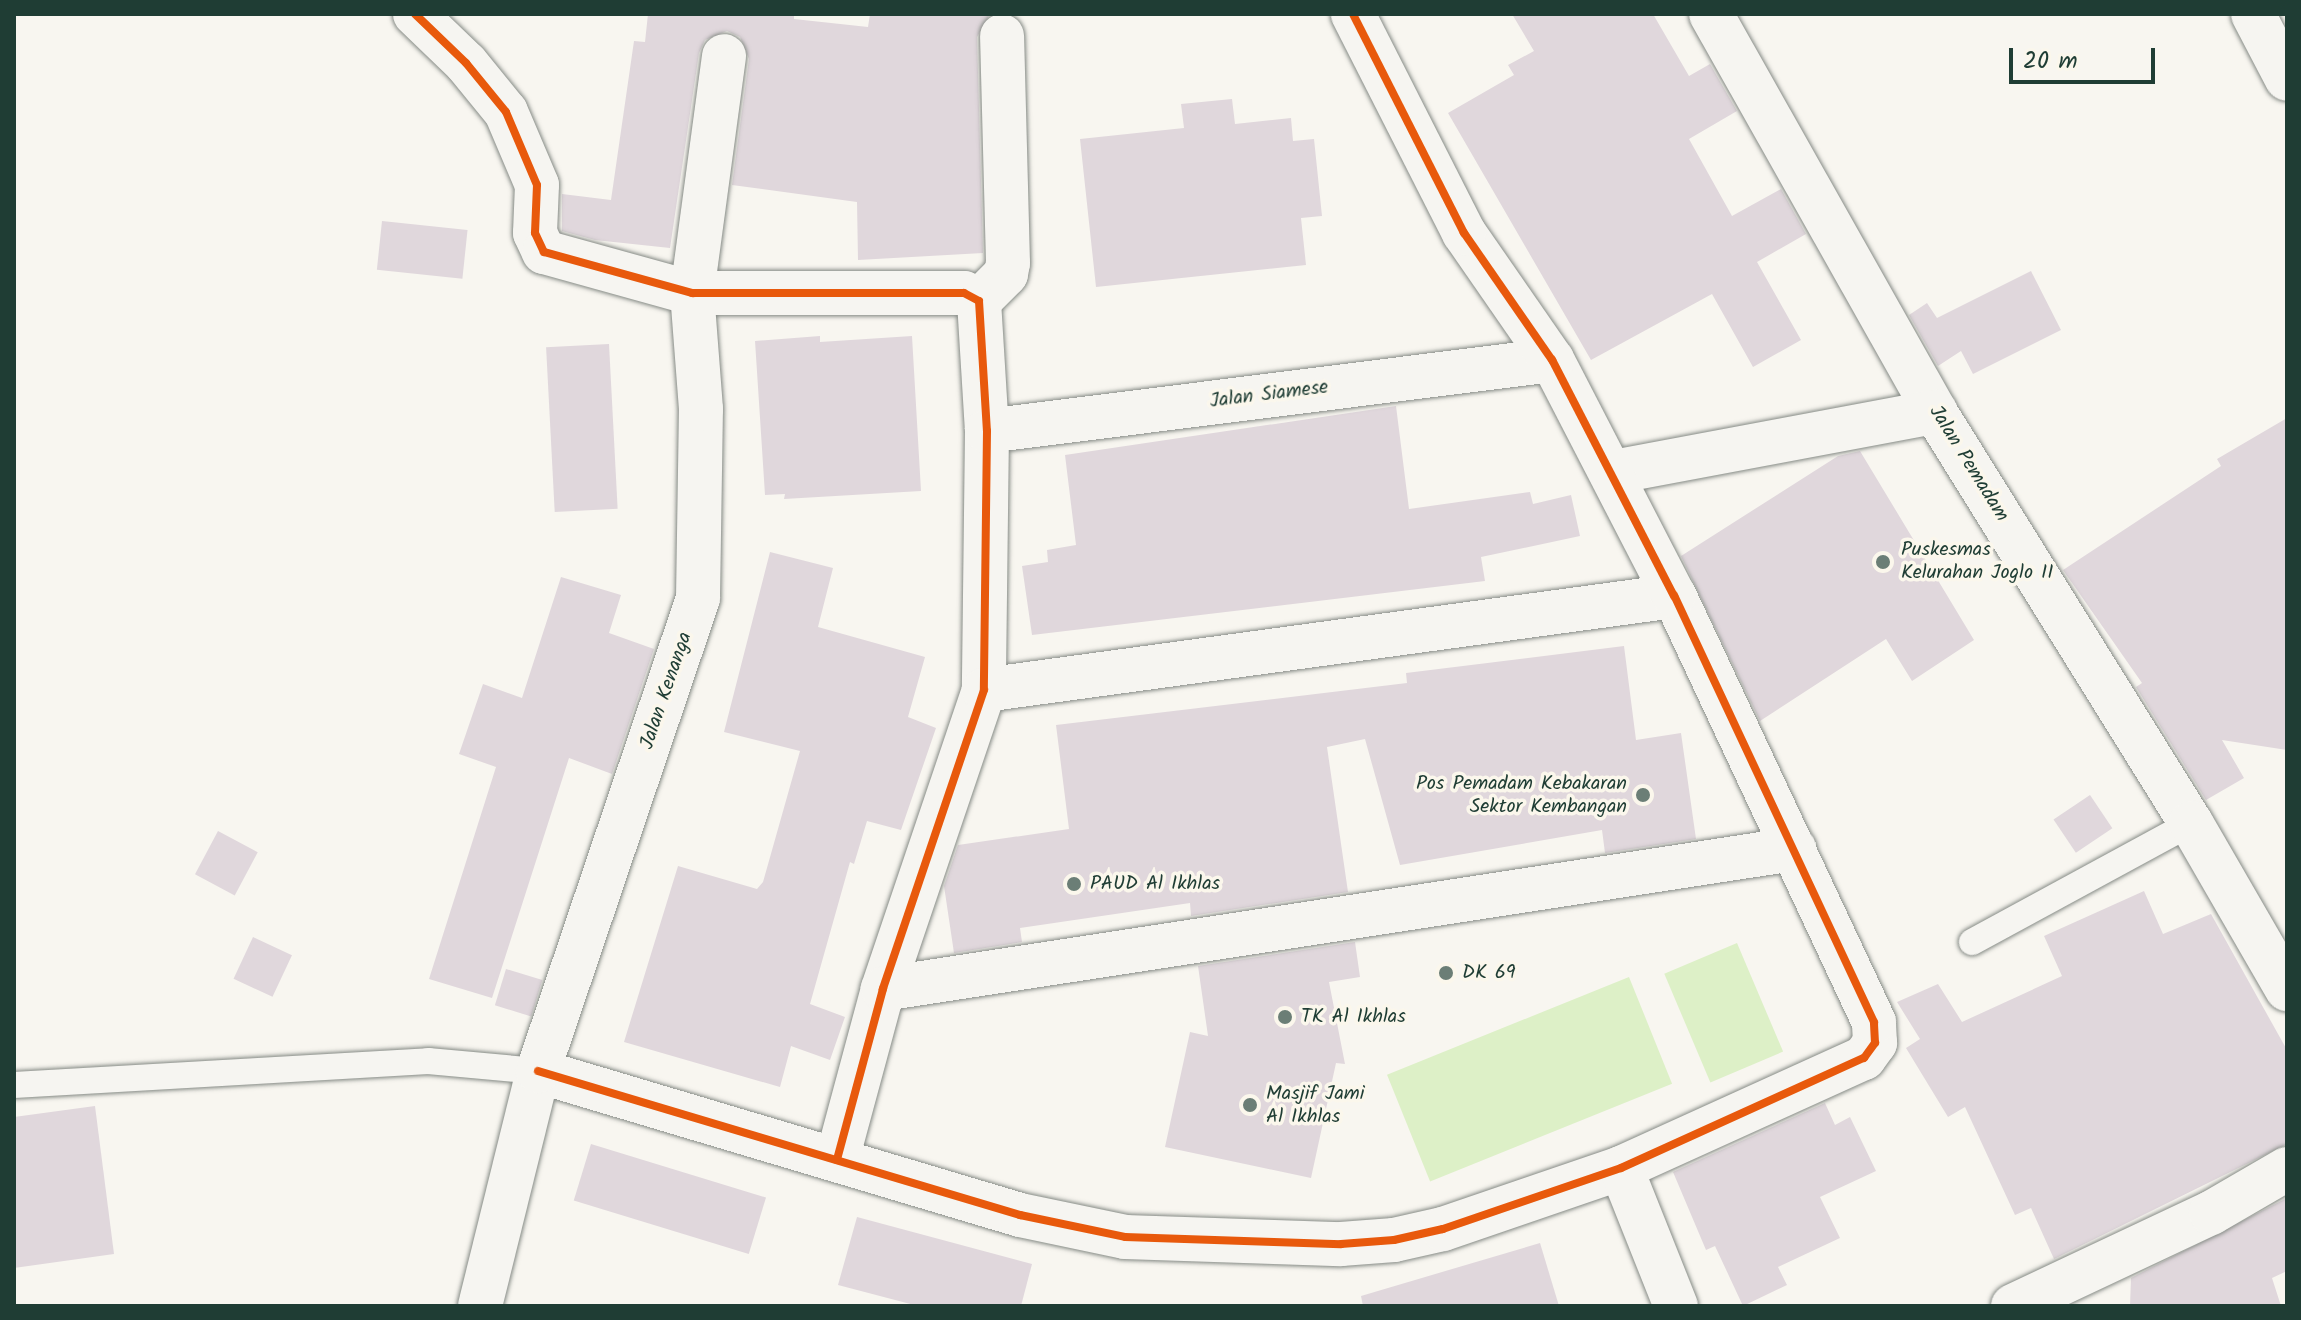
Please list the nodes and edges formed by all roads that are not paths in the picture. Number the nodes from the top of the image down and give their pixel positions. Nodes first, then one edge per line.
1 (415, 14) edge
2 (1353, 14) edge
3 (1711, 14) edge
4 (2253, 14) edge
5 (1002, 36) dead end
6 (724, 56) dead end
7 (2287, 79) edge
8 (692, 293) junction
9 (979, 301) junction
10 (1552, 360) junction
11 (1935, 412) junction
12 (987, 431) junction
13 (1613, 472) junction
14 (1674, 596) junction
15 (984, 690) junction
16 (2191, 823) junction
17 (1794, 849) junction
18 (1972, 942) dead end
19 (883, 989) junction
20 (2287, 989) edge
21 (538, 1071) junction
22 (14, 1085) edge
23 (837, 1160) junction
24 (1621, 1168) junction
25 (2287, 1169) edge
26 (480, 1306) edge
27 (1676, 1306) edge
28 (2013, 1306) edge

1 - 8 street
2 - 10 street
3 - 11 street, Jalan Pemadam
4 - 7 street
5 - 9 street
6 - 8 street, Jalan Kenanga
8 - 9 street
8 - 21 street, Jalan Kenanga
9 - 12 street
10 - 12 street, Jalan Siamese
10 - 13 street
11 - 13 street
11 - 16 street, Jalan Pemadam
12 - 15 street
13 - 14 street
14 - 15 street
14 - 17 street
15 - 19 street
16 - 18 lane
16 - 20 street, Jalan Pemadam
17 - 19 street
17 - 24 street
19 - 23 street
21 - 22 lane
21 - 23 street
21 - 26 street, Jalan Kenanga
23 - 24 street
24 - 27 street
25 - 28 street

